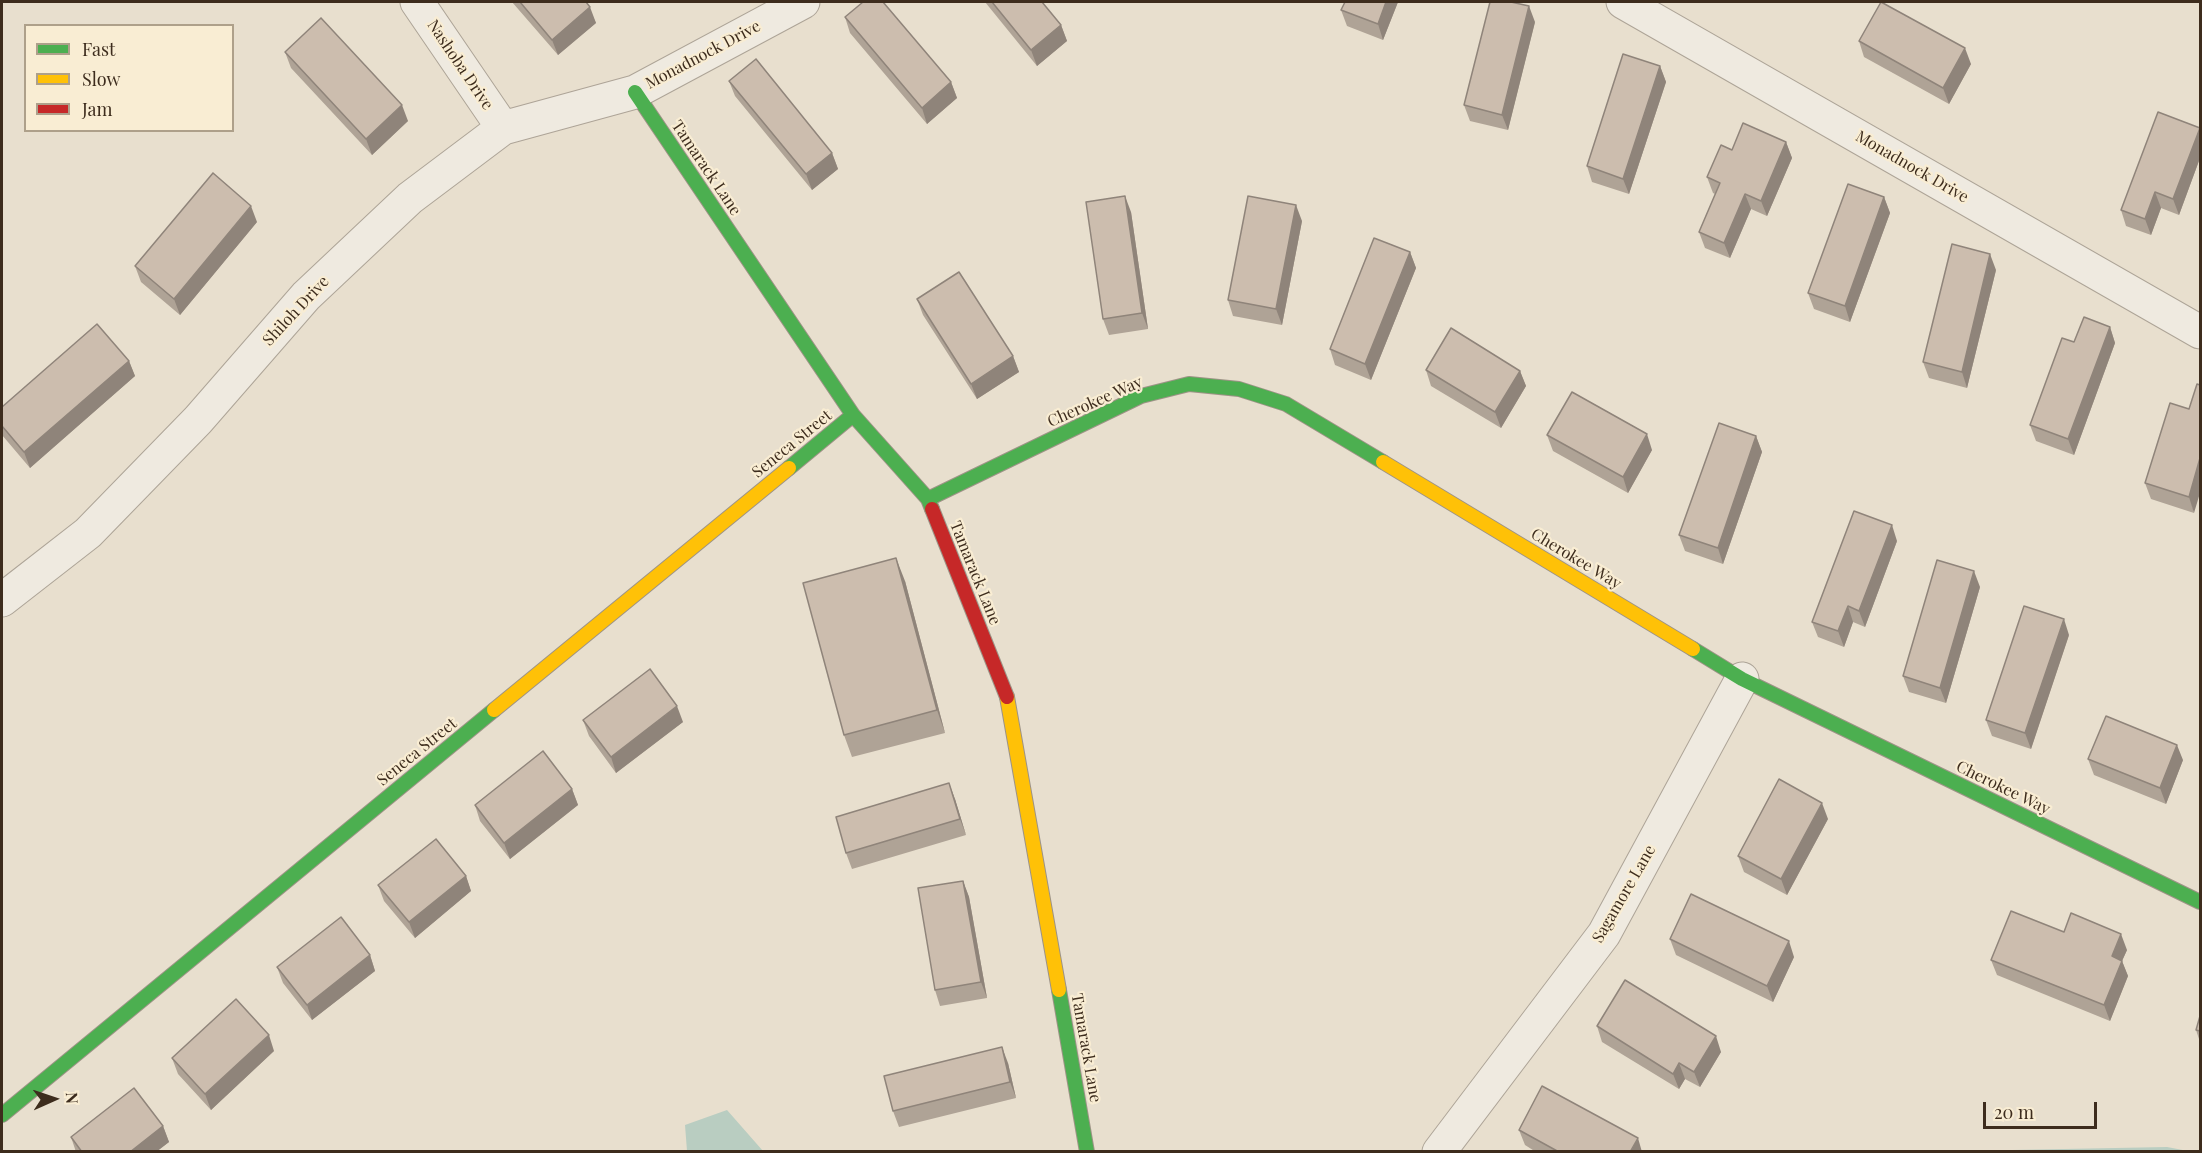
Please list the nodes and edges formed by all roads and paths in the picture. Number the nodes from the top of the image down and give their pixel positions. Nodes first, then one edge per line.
1 (417, 2) edge
2 (803, 2) edge
3 (1623, 2) edge
4 (635, 92) junction
5 (503, 128) junction
6 (2200, 332) edge
7 (853, 415) junction
8 (928, 499) junction
9 (2, 600) edge
10 (1742, 679) junction
11 (2200, 902) edge
12 (2, 1115) edge
13 (1087, 1152) edge
14 (1439, 1152) edge

1 - 5 street, Nashoba Drive
2 - 4 street, Monadnock Drive
3 - 6 street, Monadnock Drive
4 - 5 street, Shiloh Drive
4 - 7 street, Tamarack Lane
5 - 9 street, Shiloh Drive
7 - 8 street, Tamarack Lane
7 - 12 street, Seneca Street
8 - 10 street, Cherokee Way
8 - 13 street, Tamarack Lane
10 - 11 street, Cherokee Way
10 - 14 street, Sagamore Lane

